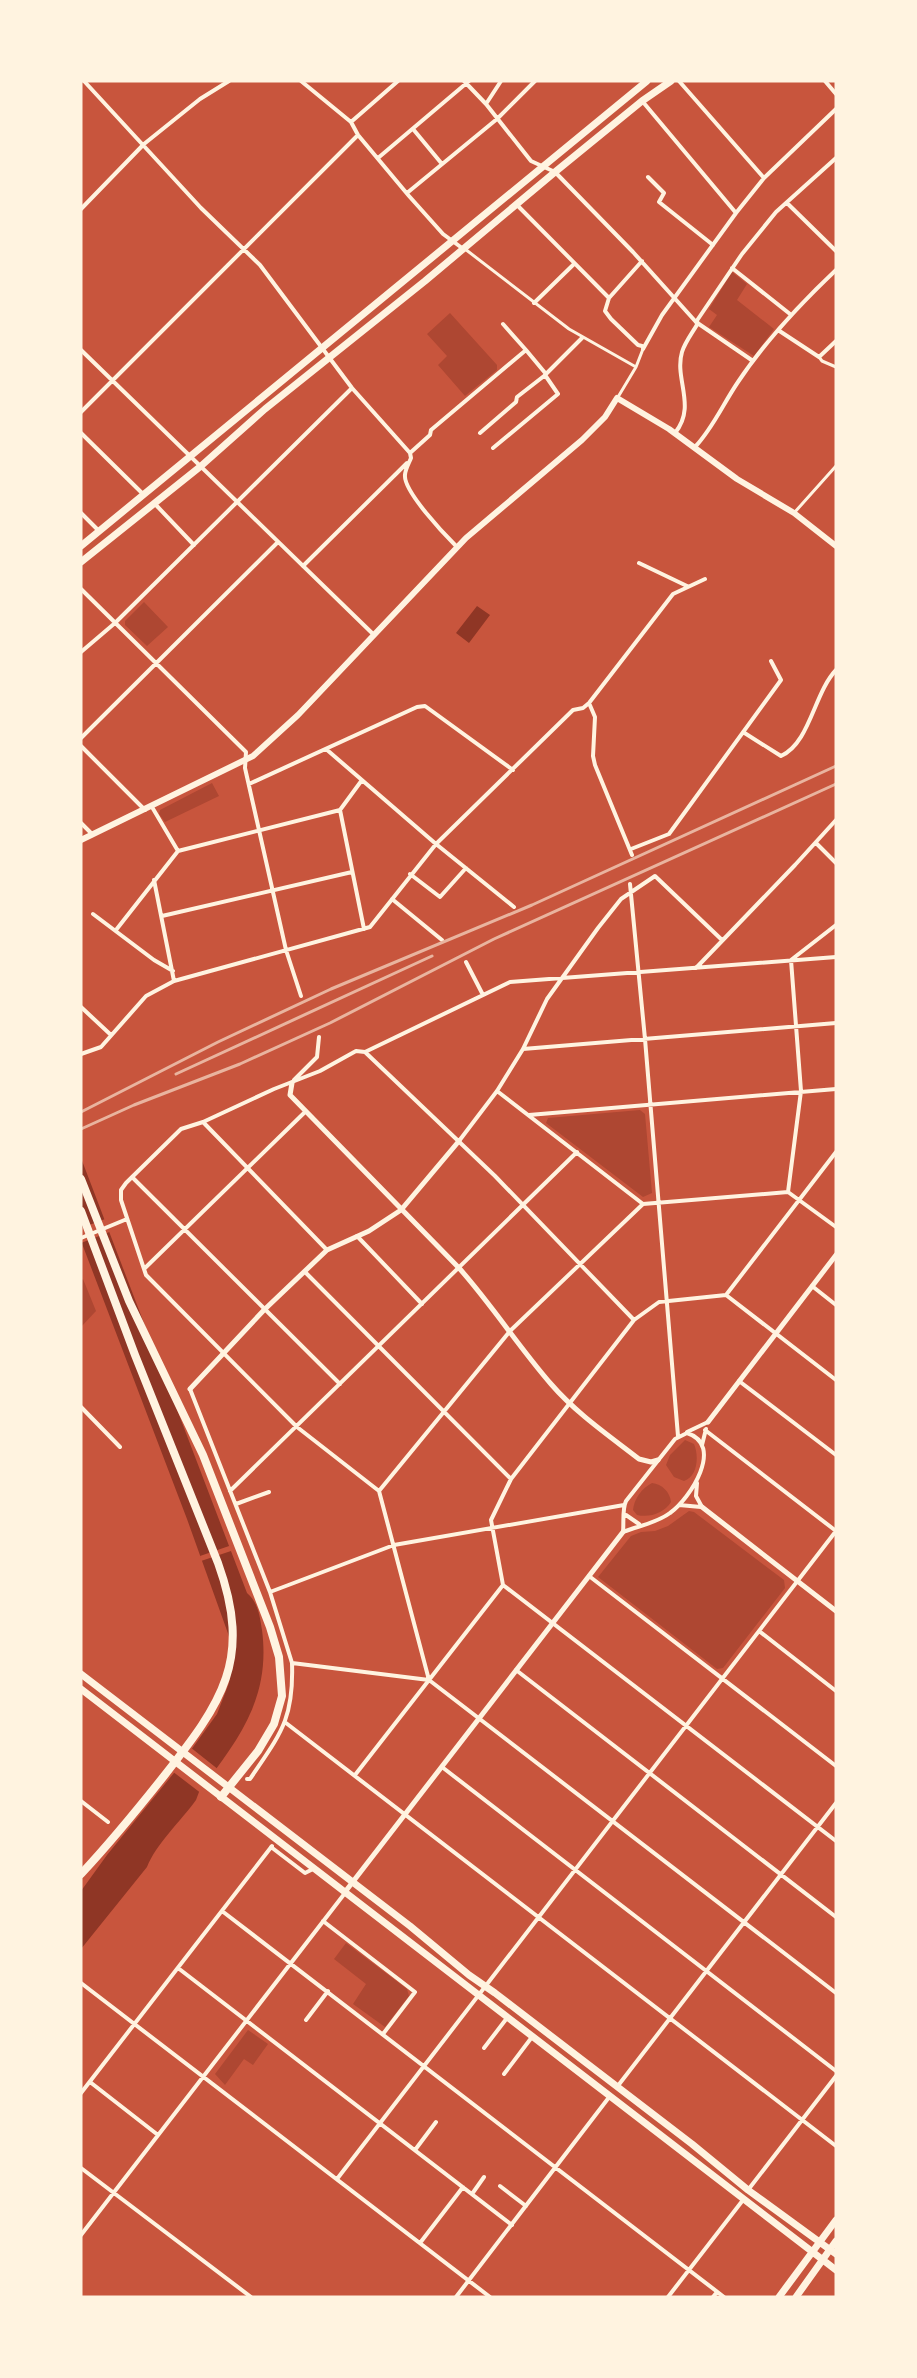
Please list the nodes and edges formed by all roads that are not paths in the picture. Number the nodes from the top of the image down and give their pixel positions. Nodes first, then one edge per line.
1 (84, 81) edge
2 (301, 81) edge
3 (398, 81) edge
4 (501, 81) edge
5 (535, 81) edge
6 (671, 81) edge
7 (679, 81) edge
8 (825, 81) edge
9 (226, 82) edge
10 (466, 82) edge
11 (645, 82) edge
12 (307, 83) edge
13 (836, 94) edge
14 (642, 101) junction
15 (486, 104) junction
16 (836, 109) edge
17 (497, 119) junction
18 (351, 122) junction
19 (413, 129) junction
20 (358, 135) junction
21 (144, 144) junction
22 (378, 158) junction
23 (836, 158) edge
24 (442, 164) junction
25 (543, 165) junction
26 (555, 172) junction
27 (648, 177) dead end
28 (764, 178) junction
29 (407, 192) junction
30 (787, 203) junction
31 (517, 204) junction
32 (81, 209) edge
33 (736, 213) junction
34 (453, 240) junction
35 (713, 245) junction
36 (244, 248) junction
37 (462, 248) junction
38 (836, 250) edge
39 (642, 261) junction
40 (574, 264) junction
41 (495, 265) dead end
42 (732, 268) junction
43 (491, 269) junction
44 (835, 272) edge
45 (609, 298) junction
46 (675, 299) junction
47 (534, 303) junction
48 (791, 314) junction
49 (697, 322) junction
50 (503, 324) dead end
51 (778, 330) junction
52 (582, 338) junction
53 (836, 341) edge
54 (322, 346) junction
55 (643, 347) junction
56 (81, 350) edge
57 (526, 350) junction
58 (819, 357) junction
59 (328, 358) junction
60 (753, 361) junction
61 (636, 367) junction
62 (836, 367) edge
63 (545, 375) junction
64 (112, 380) junction
65 (352, 388) junction
66 (617, 398) junction
67 (81, 412) edge
68 (81, 433) edge
69 (480, 433) dead end
70 (675, 433) junction
71 (494, 448) dead end
72 (694, 448) junction
73 (410, 453) junction
74 (190, 455) junction
75 (410, 460) junction
76 (201, 466) junction
77 (836, 466) edge
78 (143, 494) junction
79 (237, 502) junction
80 (154, 503) junction
81 (81, 513) edge
82 (794, 513) junction
83 (99, 531) junction
84 (278, 542) junction
85 (194, 545) junction
86 (81, 546) edge
87 (836, 546) edge
88 (457, 547) junction
89 (81, 562) edge
90 (639, 563) dead end
91 (303, 566) junction
92 (705, 579) dead end
93 (688, 587) junction
94 (81, 589) edge
95 (115, 623) junction
96 (373, 634) junction
97 (81, 652) edge
98 (771, 661) dead end
99 (156, 662) junction
100 (835, 672) edge
101 (589, 703) junction
102 (742, 732) junction
103 (81, 738) edge
104 (81, 746) edge
105 (326, 749) junction
106 (246, 760) junction
107 (513, 770) junction
108 (362, 780) junction
109 (249, 784) junction
110 (148, 809) junction
111 (340, 810) junction
112 (836, 820) edge
113 (81, 823) edge
114 (260, 831) junction
115 (93, 835) junction
116 (81, 840) edge
117 (816, 843) junction
118 (436, 844) junction
119 (178, 850) junction
120 (836, 863) edge
121 (466, 868) junction
122 (352, 872) junction
123 (410, 874) junction
124 (154, 880) junction
125 (630, 884) dead end
126 (273, 890) junction
127 (630, 891) junction
128 (392, 899) junction
129 (513, 907) dead end
130 (93, 914) dead end
131 (162, 916) junction
132 (836, 925) edge
133 (364, 929) junction
134 (116, 930) junction
135 (442, 940) dead end
136 (722, 940) junction
137 (286, 950) junction
138 (836, 957) edge
139 (791, 960) junction
140 (466, 962) dead end
141 (695, 968) junction
142 (173, 971) junction
143 (639, 973) junction
144 (560, 980) junction
145 (174, 981) junction
146 (483, 995) junction
147 (301, 996) dead end
148 (81, 1007) edge
149 (836, 1023) edge
150 (797, 1027) junction
151 (111, 1035) junction
152 (319, 1037) dead end
153 (645, 1039) junction
154 (523, 1049) junction
155 (365, 1052) junction
156 (81, 1054) edge
157 (292, 1083) junction
158 (836, 1089) edge
159 (497, 1091) junction
160 (801, 1091) junction
161 (650, 1104) junction
162 (305, 1112) junction
163 (529, 1115) junction
164 (202, 1122) junction
165 (459, 1141) junction
166 (577, 1152) junction
167 (836, 1152) edge
168 (246, 1168) junction
169 (132, 1177) junction
170 (81, 1179) edge
171 (788, 1192) junction
172 (799, 1200) junction
173 (658, 1202) junction
174 (524, 1204) junction
175 (643, 1204) junction
176 (401, 1210) junction
177 (81, 1211) edge
178 (127, 1219) junction
179 (836, 1227) edge
180 (184, 1230) junction
181 (357, 1236) junction
182 (81, 1238) edge
183 (327, 1250) junction
184 (836, 1255) edge
185 (580, 1264) junction
186 (145, 1268) junction
187 (459, 1268) junction
188 (305, 1272) junction
189 (812, 1286) junction
190 (726, 1295) junction
191 (666, 1300) junction
192 (422, 1304) junction
193 (836, 1305) edge
194 (264, 1310) junction
195 (634, 1320) junction
196 (510, 1331) junction
197 (776, 1334) junction
198 (379, 1346) junction
199 (224, 1353) junction
200 (836, 1380) edge
201 (739, 1381) junction
202 (340, 1384) junction
203 (190, 1389) joint
204 (570, 1404) junction
205 (81, 1407) edge
206 (444, 1411) junction
207 (708, 1422) junction
208 (297, 1426) junction
209 (705, 1431) junction
210 (687, 1433) junction
211 (678, 1436) junction
212 (702, 1444) junction
213 (120, 1447) dead end
214 (836, 1455) edge
215 (658, 1460) junction
216 (511, 1479) junction
217 (697, 1480) junction
218 (230, 1491) junction
219 (379, 1491) junction
220 (269, 1492) dead end
221 (236, 1504) junction
222 (624, 1505) junction
223 (679, 1505) junction
224 (702, 1508) junction
225 (625, 1515) junction
226 (640, 1524) junction
227 (492, 1527) junction
228 (836, 1531) edge
229 (623, 1532) junction
230 (393, 1545) junction
231 (589, 1576) junction
232 (798, 1581) junction
233 (502, 1584) junction
234 (270, 1592) junction
235 (836, 1611) edge
236 (553, 1623) junction
237 (759, 1631) junction
238 (292, 1663) junction
239 (516, 1670) junction
240 (81, 1674) edge
241 (723, 1679) junction
242 (429, 1680) junction
243 (81, 1689) edge
244 (836, 1690) edge
245 (479, 1719) junction
246 (286, 1723) junction
247 (686, 1725) junction
248 (836, 1766) edge
249 (442, 1767) junction
250 (650, 1773) junction
251 (355, 1775) junction
252 (247, 1779) dead end
253 (229, 1790) junction
254 (218, 1794) junction
255 (81, 1801) edge
256 (836, 1803) edge
257 (405, 1814) junction
258 (108, 1822) dead end
259 (612, 1822) junction
260 (818, 1827) junction
261 (836, 1841) edge
262 (313, 1869) junction
263 (575, 1870) junction
264 (81, 1874) edge
265 (781, 1875) junction
266 (353, 1882) junction
267 (345, 1892) junction
268 (222, 1911) junction
269 (539, 1917) junction
270 (836, 1917) edge
271 (323, 1921) junction
272 (744, 1923) junction
273 (290, 1963) junction
274 (178, 1968) junction
275 (707, 1972) junction
276 (81, 1983) edge
277 (486, 1985) junction
278 (328, 1991) junction
279 (836, 1993) edge
280 (478, 1996) junction
281 (507, 2018) junction
282 (670, 2018) junction
283 (246, 2020) junction
284 (306, 2020) dead end
285 (134, 2025) junction
286 (383, 2034) junction
287 (532, 2037) junction
288 (484, 2048) dead end
289 (424, 2066) junction
290 (836, 2071) edge
291 (504, 2074) dead end
292 (836, 2076) edge
293 (203, 2078) junction
294 (89, 2082) junction
295 (617, 2088) junction
296 (81, 2093) edge
297 (610, 2096) junction
298 (802, 2120) junction
299 (436, 2122) dead end
300 (380, 2123) junction
301 (158, 2135) junction
302 (836, 2146) edge
303 (415, 2150) junction
304 (556, 2167) junction
305 (81, 2168) edge
306 (484, 2177) dead end
307 (337, 2179) junction
308 (500, 2186) dead end
309 (463, 2187) junction
310 (748, 2190) junction
311 (114, 2193) junction
312 (472, 2194) junction
313 (743, 2200) junction
314 (526, 2206) junction
315 (836, 2220) edge
316 (512, 2224) junction
317 (81, 2235) edge
318 (836, 2241) edge
319 (420, 2243) junction
320 (819, 2243) junction
321 (833, 2252) edge
322 (812, 2253) junction
323 (823, 2261) junction
324 (689, 2270) junction
325 (836, 2270) edge
326 (468, 2281) junction
327 (717, 2292) junction
328 (251, 2297) edge
329 (456, 2297) edge
330 (490, 2297) edge
331 (669, 2297) edge
332 (713, 2297) edge
333 (724, 2297) edge
334 (779, 2297) edge
335 (796, 2297) edge

1 - 21 street
2 - 12 street
3 - 18 street
4 - 15 street
5 - 17 street
6 - 14 highway
7 - 28 street
8 - 13 street
9 - 21 street
10 - 15 street
10 - 19 street
11 - 25 highway
12 - 18 street
14 - 26 highway
14 - 33 street
15 - 17 street
16 - 28 street
17 - 24 street
17 - 25 street
18 - 20 street
19 - 22 street
19 - 24 street
20 - 22 street
20 - 36 street
21 - 32 street
21 - 36 street
22 - 29 street
23 - 30 street
24 - 29 street
25 - 26 street
25 - 34 highway
26 - 31 highway
26 - 39 street
27 - 35 street
28 - 33 street
29 - 34 street
30 - 38 street
30 - 42 street
31 - 37 highway
31 - 40 street
33 - 35 street
34 - 37 street
34 - 54 highway
35 - 46 street
36 - 54 street
36 - 64 street
37 - 43 street
37 - 59 highway
39 - 45 street
39 - 46 street
40 - 45 street
40 - 47 street
41 - 43 street
42 - 48 street
42 - 49 street
43 - 47 street
44 - 48 street
45 - 55 street
46 - 49 street
46 - 55 street
47 - 52 street
48 - 51 street
49 - 60 street
49 - 70 street
50 - 57 street
51 - 58 street
51 - 60 street
52 - 61 street
52 - 63 street
53 - 58 street
54 - 59 street
54 - 74 highway
55 - 61 street
56 - 64 street
57 - 63 street
57 - 73 street
58 - 62 street
59 - 65 street
59 - 76 highway
60 - 72 street
61 - 66 street
63 - 69 street
63 - 71 street
64 - 67 street
64 - 74 street
65 - 73 street
65 - 79 street
66 - 70 main road
66 - 88 main road
68 - 78 street
70 - 72 main road
72 - 82 main road
73 - 75 street
74 - 76 street
74 - 78 highway
75 - 88 street
75 - 91 street
76 - 79 street
76 - 80 highway
77 - 82 street
78 - 83 highway
79 - 84 street
79 - 85 street
80 - 85 street
80 - 89 highway
81 - 83 street
82 - 87 main road
83 - 86 highway
84 - 91 street
84 - 99 street
85 - 95 street
88 - 96 main road
90 - 93 street
91 - 96 street
92 - 93 street
93 - 101 street
94 - 95 street
95 - 97 street
95 - 99 street
96 - 106 main road
98 - 102 street
99 - 103 street
99 - 106 street
100 - 102 street
101 - 102 street
101 - 107 street
104 - 110 street
105 - 107 street
105 - 108 street
105 - 109 street
106 - 109 street
106 - 110 main road
107 - 118 street
108 - 111 street
108 - 118 street
109 - 114 street
110 - 115 main road
110 - 119 street
111 - 114 street
111 - 122 street
112 - 117 street
113 - 115 street
114 - 119 street
114 - 126 street
115 - 116 main road
117 - 120 street
117 - 136 street
118 - 121 street
118 - 123 street
119 - 124 street
121 - 123 street
121 - 129 street
122 - 126 street
122 - 133 street
123 - 128 street
124 - 131 street
124 - 134 street
125 - 127 street
126 - 131 street
126 - 137 street
127 - 136 street
127 - 143 street
127 - 144 street
128 - 133 street
128 - 135 street
130 - 134 street
131 - 142 street
132 - 139 street
133 - 137 street
134 - 142 street
136 - 141 street
137 - 145 street
137 - 147 street
138 - 139 street
139 - 141 street
139 - 150 street
140 - 146 street
141 - 143 street
142 - 145 street
143 - 144 street
143 - 153 street
144 - 146 street
144 - 154 street
145 - 151 street
146 - 155 street
148 - 151 street
149 - 150 street
150 - 153 street
150 - 160 street
151 - 156 street
152 - 157 street
153 - 154 street
153 - 161 street
154 - 159 street
155 - 157 street
155 - 165 street
157 - 162 street
157 - 164 street
158 - 160 street
159 - 163 street
159 - 165 street
160 - 161 street
160 - 171 street
161 - 163 street
161 - 173 street
162 - 168 street
162 - 176 street
163 - 166 street
164 - 168 street
164 - 169 street
165 - 174 street
165 - 176 street
166 - 174 street
166 - 175 street
167 - 172 street
168 - 180 street
168 - 183 street
169 - 178 street
169 - 180 street
170 - 253 highway
171 - 172 street
171 - 173 street
172 - 179 street
172 - 190 street
173 - 175 street
173 - 191 street
174 - 185 street
174 - 187 street
175 - 185 street
176 - 181 street
176 - 187 street
177 - 264 highway
178 - 182 street
178 - 186 street
180 - 186 street
180 - 194 street
181 - 183 street
181 - 192 street
183 - 188 street
184 - 189 street
185 - 195 street
185 - 196 street
186 - 199 street
187 - 192 street
187 - 196 street
188 - 194 street
188 - 198 street
189 - 193 street
189 - 197 street
190 - 191 street
190 - 197 street
191 - 195 street
191 - 211 street
192 - 198 street
194 - 199 street
194 - 202 street
195 - 204 street
196 - 204 street
196 - 206 street
197 - 200 street
197 - 201 street
198 - 202 street
198 - 206 street
199 - 203 street
199 - 208 street
201 - 207 street
201 - 214 street
202 - 208 street
203 - 218 street
204 - 215 street
204 - 216 street
205 - 213 street
206 - 216 street
206 - 219 street
207 - 209 street
207 - 210 street
208 - 218 street
208 - 219 street
209 - 212 street
209 - 228 street
210 - 211 street
210 - 212 street
211 - 215 street
212 - 217 street
215 - 222 street
216 - 227 street
217 - 223 street
217 - 224 street
218 - 221 street
219 - 230 street
220 - 221 street
221 - 234 street
222 - 225 street
222 - 227 street
223 - 224 street
223 - 226 street
224 - 232 street
225 - 226 street
225 - 229 street
226 - 229 street
227 - 230 street
227 - 233 street
228 - 232 street
229 - 231 street
230 - 234 street
230 - 242 street
231 - 236 street
231 - 241 street
232 - 235 street
232 - 237 street
233 - 236 street
233 - 242 street
234 - 238 street
236 - 239 street
236 - 247 street
237 - 241 street
237 - 244 street
238 - 242 street
238 - 246 street
239 - 245 street
239 - 250 street
240 - 253 highway
241 - 247 street
241 - 248 street
242 - 245 street
242 - 251 street
243 - 254 highway
245 - 249 street
245 - 259 street
246 - 251 street
246 - 252 street
247 - 250 street
247 - 260 street
249 - 257 street
249 - 263 street
250 - 259 street
250 - 265 street
251 - 257 street
253 - 254 highway
253 - 266 highway
254 - 262 highway
255 - 258 street
256 - 260 street
257 - 266 street
257 - 269 street
259 - 263 street
259 - 272 street
260 - 261 street
260 - 265 street
262 - 267 highway
262 - 268 street
263 - 269 street
263 - 275 street
265 - 270 street
265 - 272 street
266 - 267 street
266 - 277 highway
267 - 271 street
267 - 280 highway
268 - 273 street
268 - 274 street
269 - 277 street
269 - 282 street
271 - 273 street
271 - 286 street
272 - 275 street
272 - 279 street
273 - 278 street
273 - 283 street
274 - 283 street
274 - 285 street
275 - 282 street
275 - 290 street
276 - 285 street
277 - 280 street
277 - 295 highway
278 - 284 street
278 - 286 street
280 - 281 highway
280 - 289 street
281 - 287 highway
281 - 288 street
282 - 295 street
282 - 298 street
283 - 293 street
283 - 300 street
285 - 293 street
285 - 294 street
286 - 289 street
287 - 291 street
287 - 297 highway
289 - 300 street
289 - 304 street
292 - 298 street
293 - 301 street
293 - 307 street
294 - 296 street
294 - 301 street
295 - 310 highway
297 - 304 street
297 - 313 highway
298 - 302 street
298 - 310 street
299 - 303 street
300 - 303 street
300 - 307 street
301 - 311 street
303 - 309 street
304 - 314 street
304 - 324 street
305 - 311 street
306 - 312 street
307 - 319 street
308 - 314 street
309 - 312 street
309 - 319 street
310 - 320 highway
311 - 317 street
311 - 328 street
312 - 316 street
313 - 322 highway
313 - 324 street
314 - 316 street
315 - 320 highway
316 - 326 street
318 - 321 highway
319 - 326 street
320 - 321 highway
320 - 322 highway
321 - 323 highway
322 - 323 highway
322 - 334 highway
323 - 325 highway
323 - 335 highway
324 - 327 street
324 - 331 street
326 - 329 street
326 - 330 street
327 - 332 street
327 - 333 street

